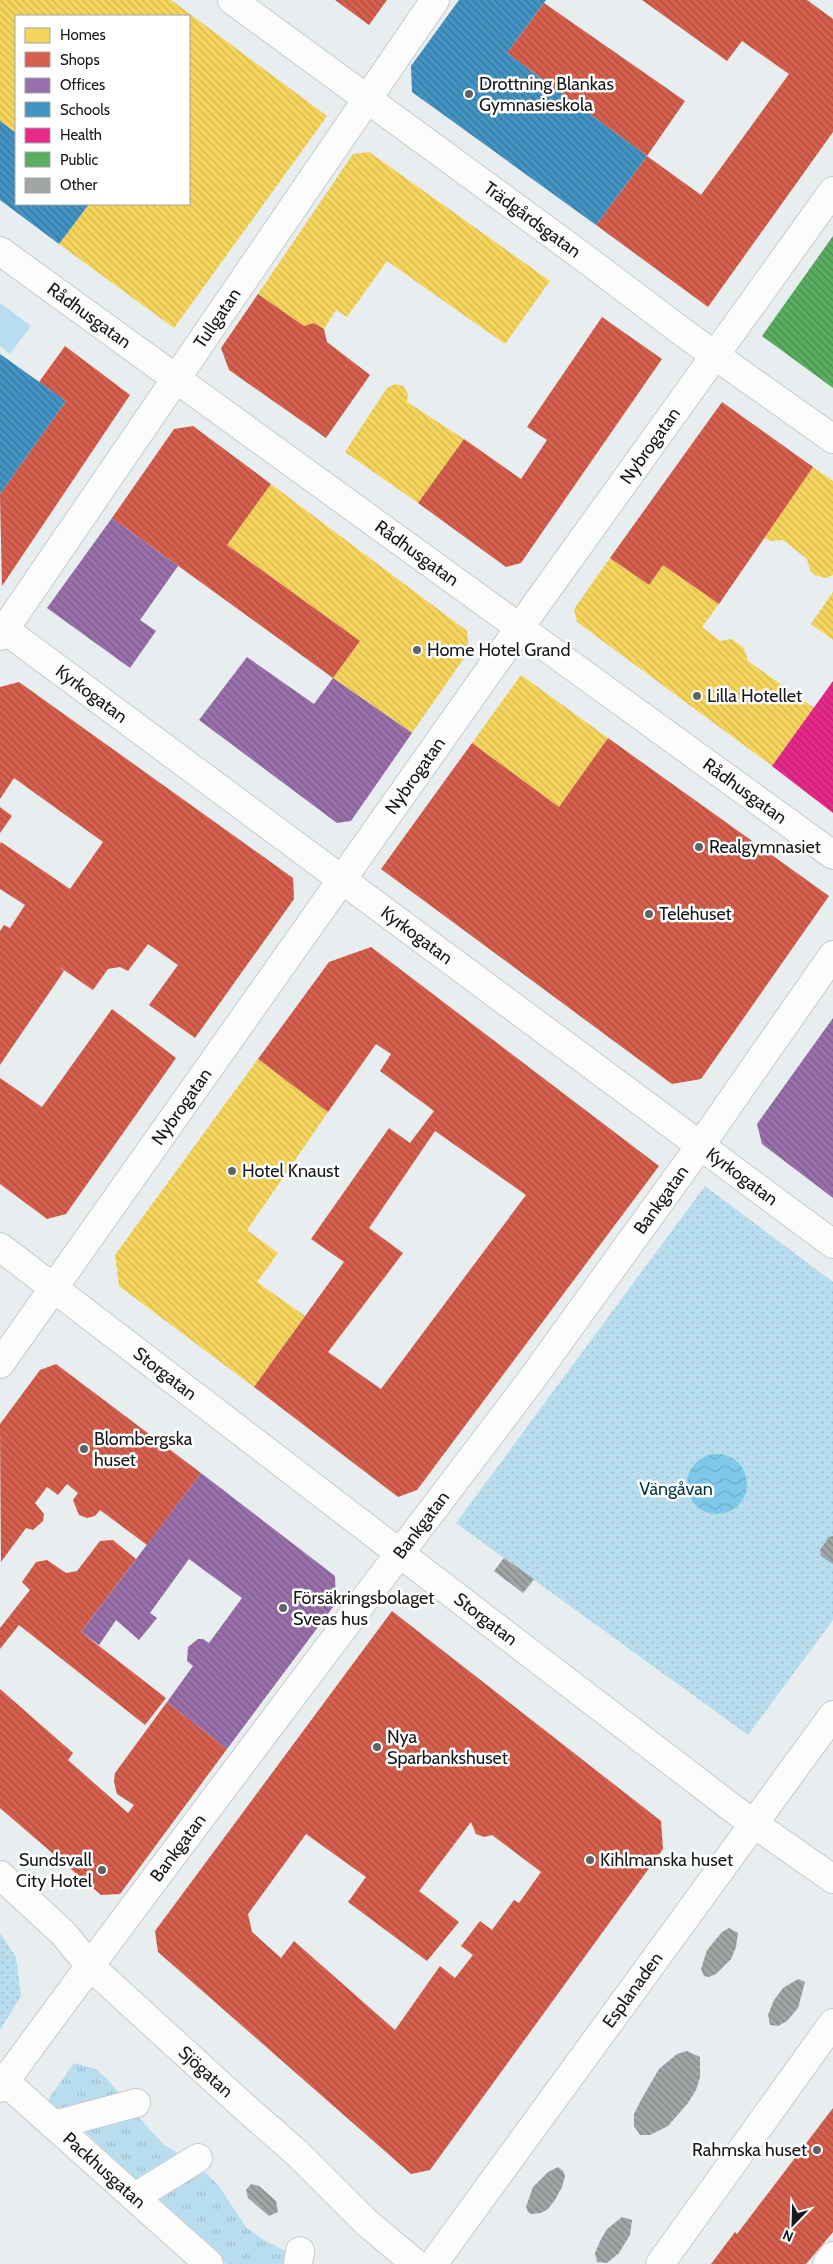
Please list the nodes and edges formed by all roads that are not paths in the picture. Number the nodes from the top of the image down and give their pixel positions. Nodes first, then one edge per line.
1 (232, 0) edge
2 (435, 0) edge
3 (368, 99) junction
4 (833, 191) edge
5 (0, 251) edge
6 (715, 354) junction
7 (175, 378) junction
8 (833, 439) edge
9 (519, 628) junction
10 (2, 631) edge
11 (833, 855) edge
12 (343, 881) junction
13 (833, 955) edge
14 (700, 1146) junction
15 (833, 1244) edge
16 (0, 1247) edge
17 (53, 1286) junction
18 (0, 1364) edge
19 (400, 1552) junction
20 (833, 1715) edge
21 (754, 1824) junction
22 (0, 1875) edge
23 (833, 1878) edge
24 (90, 1966) junction
25 (833, 2023) edge
26 (2, 2082) edge
27 (136, 2103) dead end
28 (54, 2125) junction
29 (198, 2158) dead end
30 (135, 2197) junction
31 (833, 2256) edge
32 (209, 2264) edge
33 (416, 2264) edge
34 (433, 2264) edge
35 (660, 2264) edge
36 (827, 2264) edge

1 - 3 street, Trädgårdsgatan
2 - 3 street, Tullgatan
3 - 6 street, Trädgårdsgatan
3 - 7 street, Tullgatan
4 - 6 street, Nybrogatan
5 - 7 street, Rådhusgatan
6 - 8 street, Trädgårdsgatan
6 - 9 street, Nybrogatan
7 - 9 street, Rådhusgatan
7 - 10 street, Tullgatan
9 - 11 street, Rådhusgatan
9 - 12 street, Nybrogatan
10 - 12 street, Kyrkogatan
12 - 14 street, Kyrkogatan
12 - 17 street, Nybrogatan
13 - 14 street, Bankgatan
14 - 15 street, Kyrkogatan
14 - 19 street, Bankgatan
16 - 17 street, Storgatan
17 - 18 street, Nybrogatan
17 - 19 street, Storgatan
19 - 21 street, Storgatan
19 - 24 street, Bankgatan
20 - 21 street, Esplanaden
21 - 23 street, Storgatan
21 - 34 street, Esplanaden
22 - 24 street, Sjögatan
24 - 26 street, Bankgatan
24 - 33 street, Sjögatan
25 - 35 street
26 - 28 street, Packhusgatan
27 - 28 street
28 - 30 street, Packhusgatan
29 - 30 street
30 - 32 street, Packhusgatan
31 - 36 street

